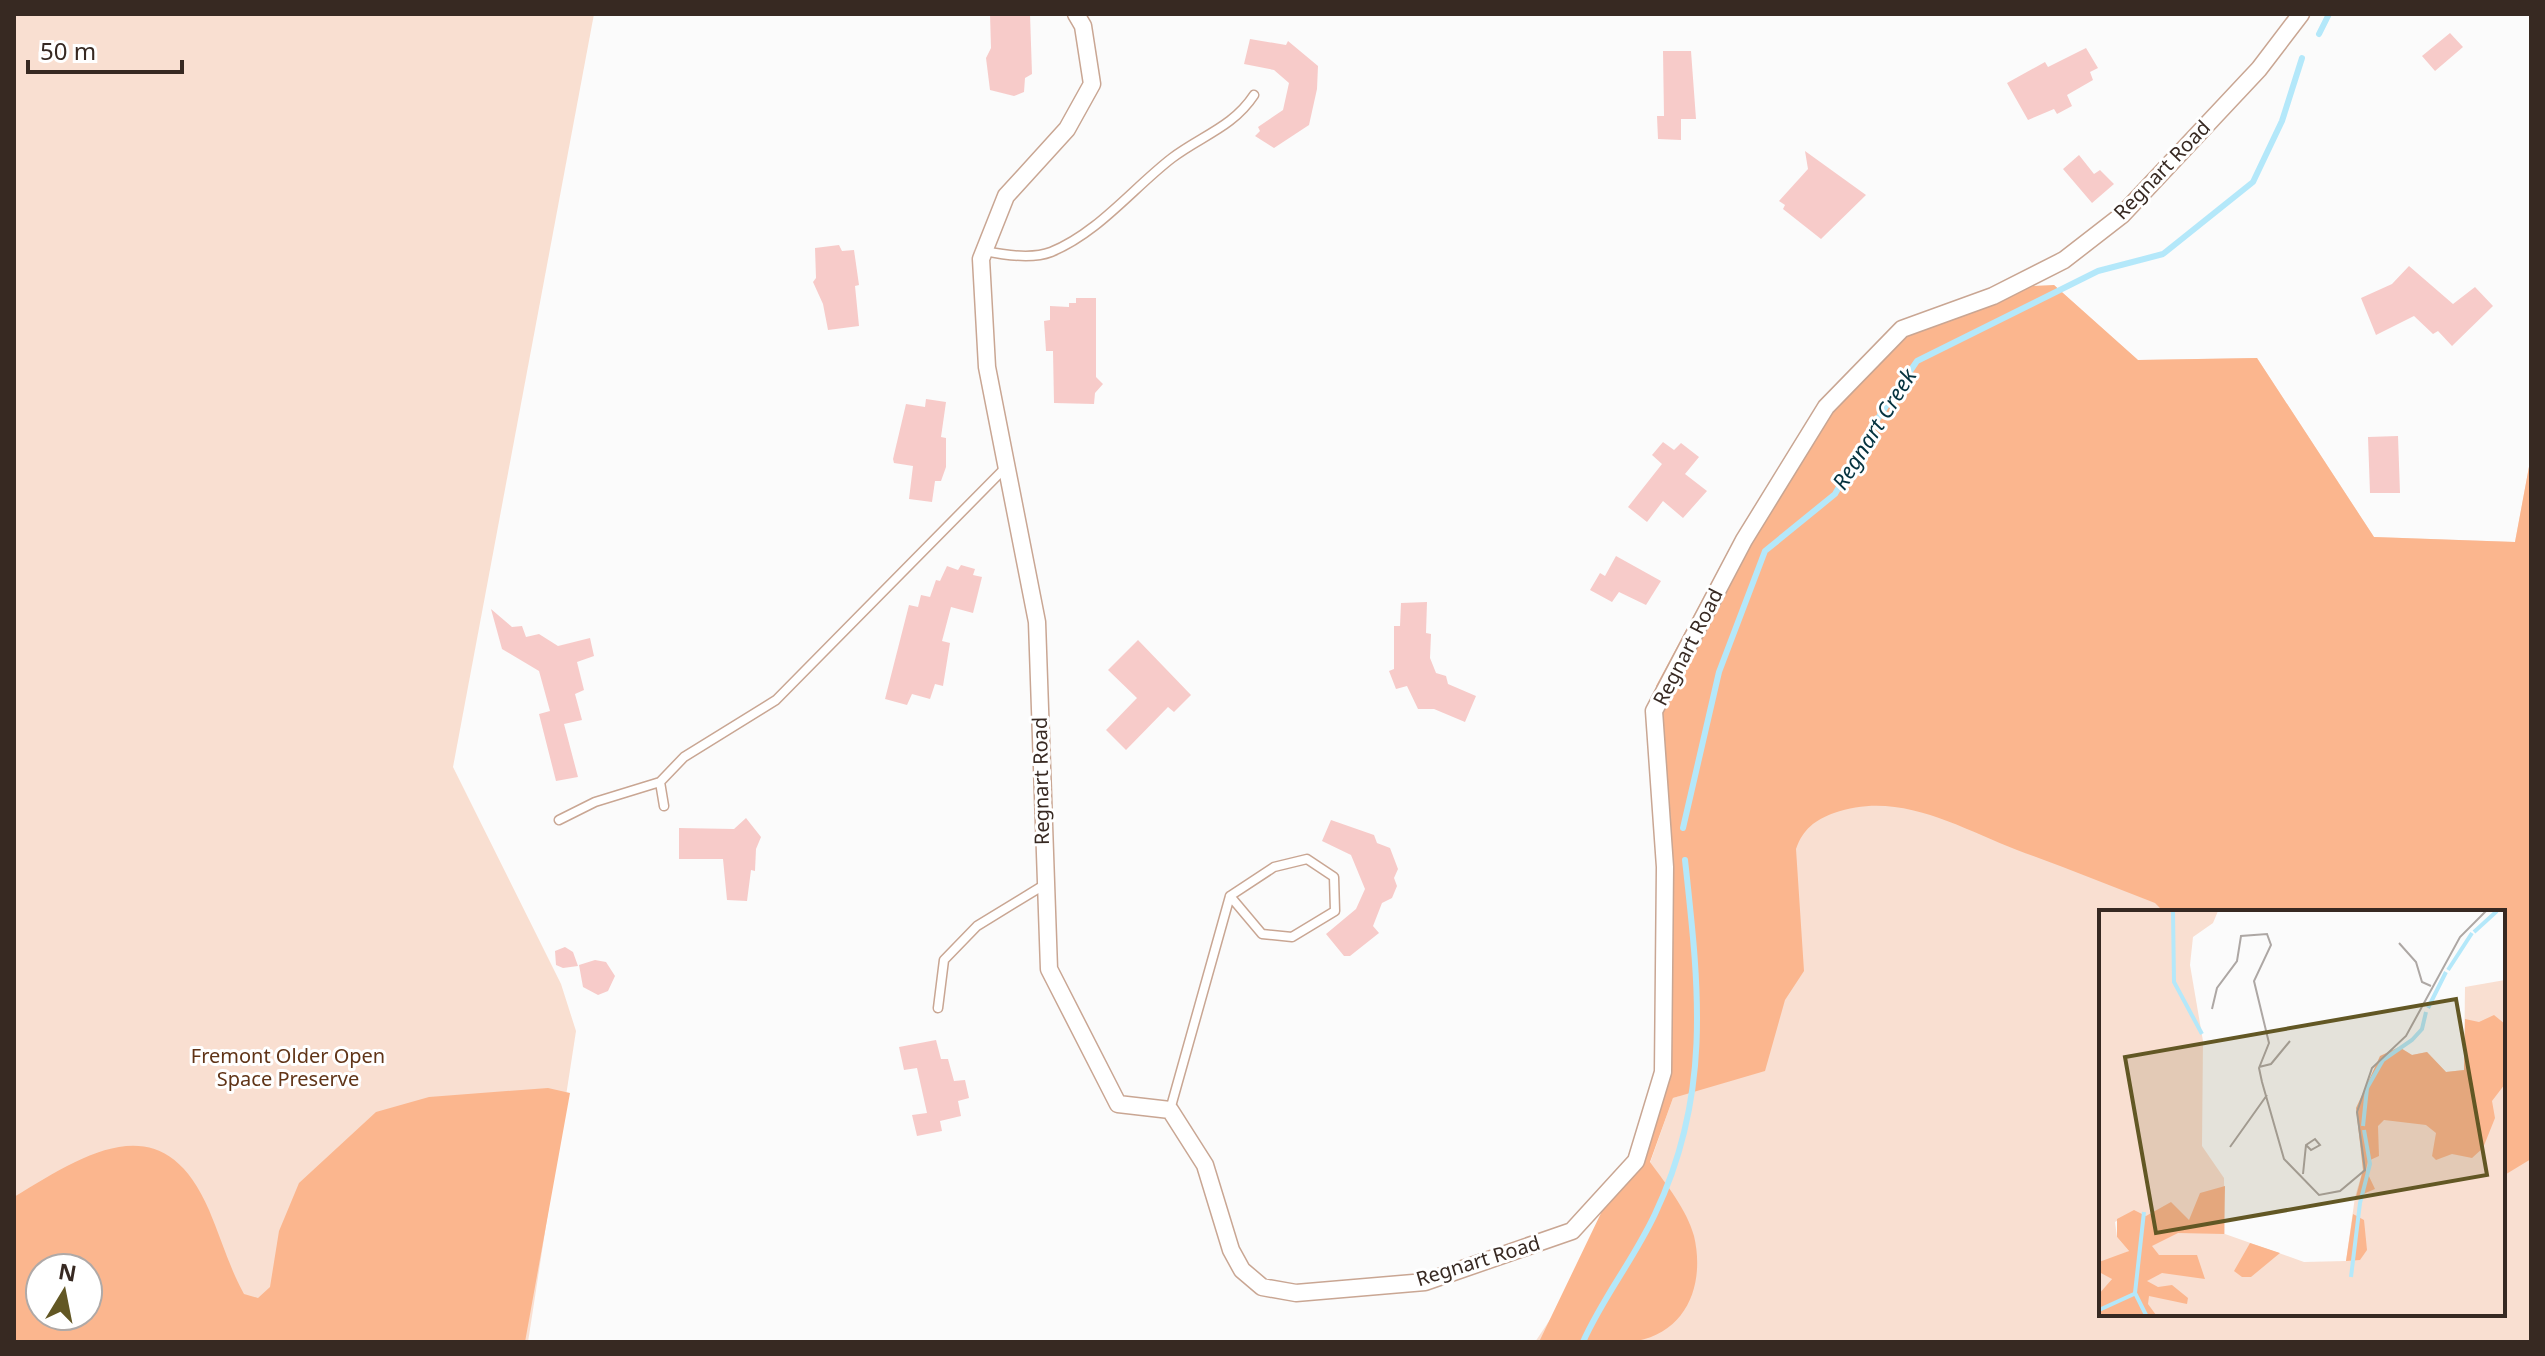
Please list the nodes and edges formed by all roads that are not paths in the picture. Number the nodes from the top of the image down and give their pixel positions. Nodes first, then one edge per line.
1 (1076, 14) edge
2 (2301, 14) edge
3 (1254, 95) dead end
4 (985, 251) junction
5 (1006, 467) junction
6 (660, 782) junction
7 (664, 806) dead end
8 (559, 820) dead end
9 (1044, 885) junction
10 (1230, 896) junction
11 (938, 1008) dead end
12 (1170, 1110) junction

1 - 4 street, Regnart Road
2 - 12 street, Regnart Road
3 - 4 lane
4 - 5 street, Regnart Road
5 - 6 lane
5 - 9 street, Regnart Road
6 - 7 lane
6 - 8 lane
9 - 11 lane
9 - 12 street, Regnart Road
10 - 10 lane
10 - 12 lane

